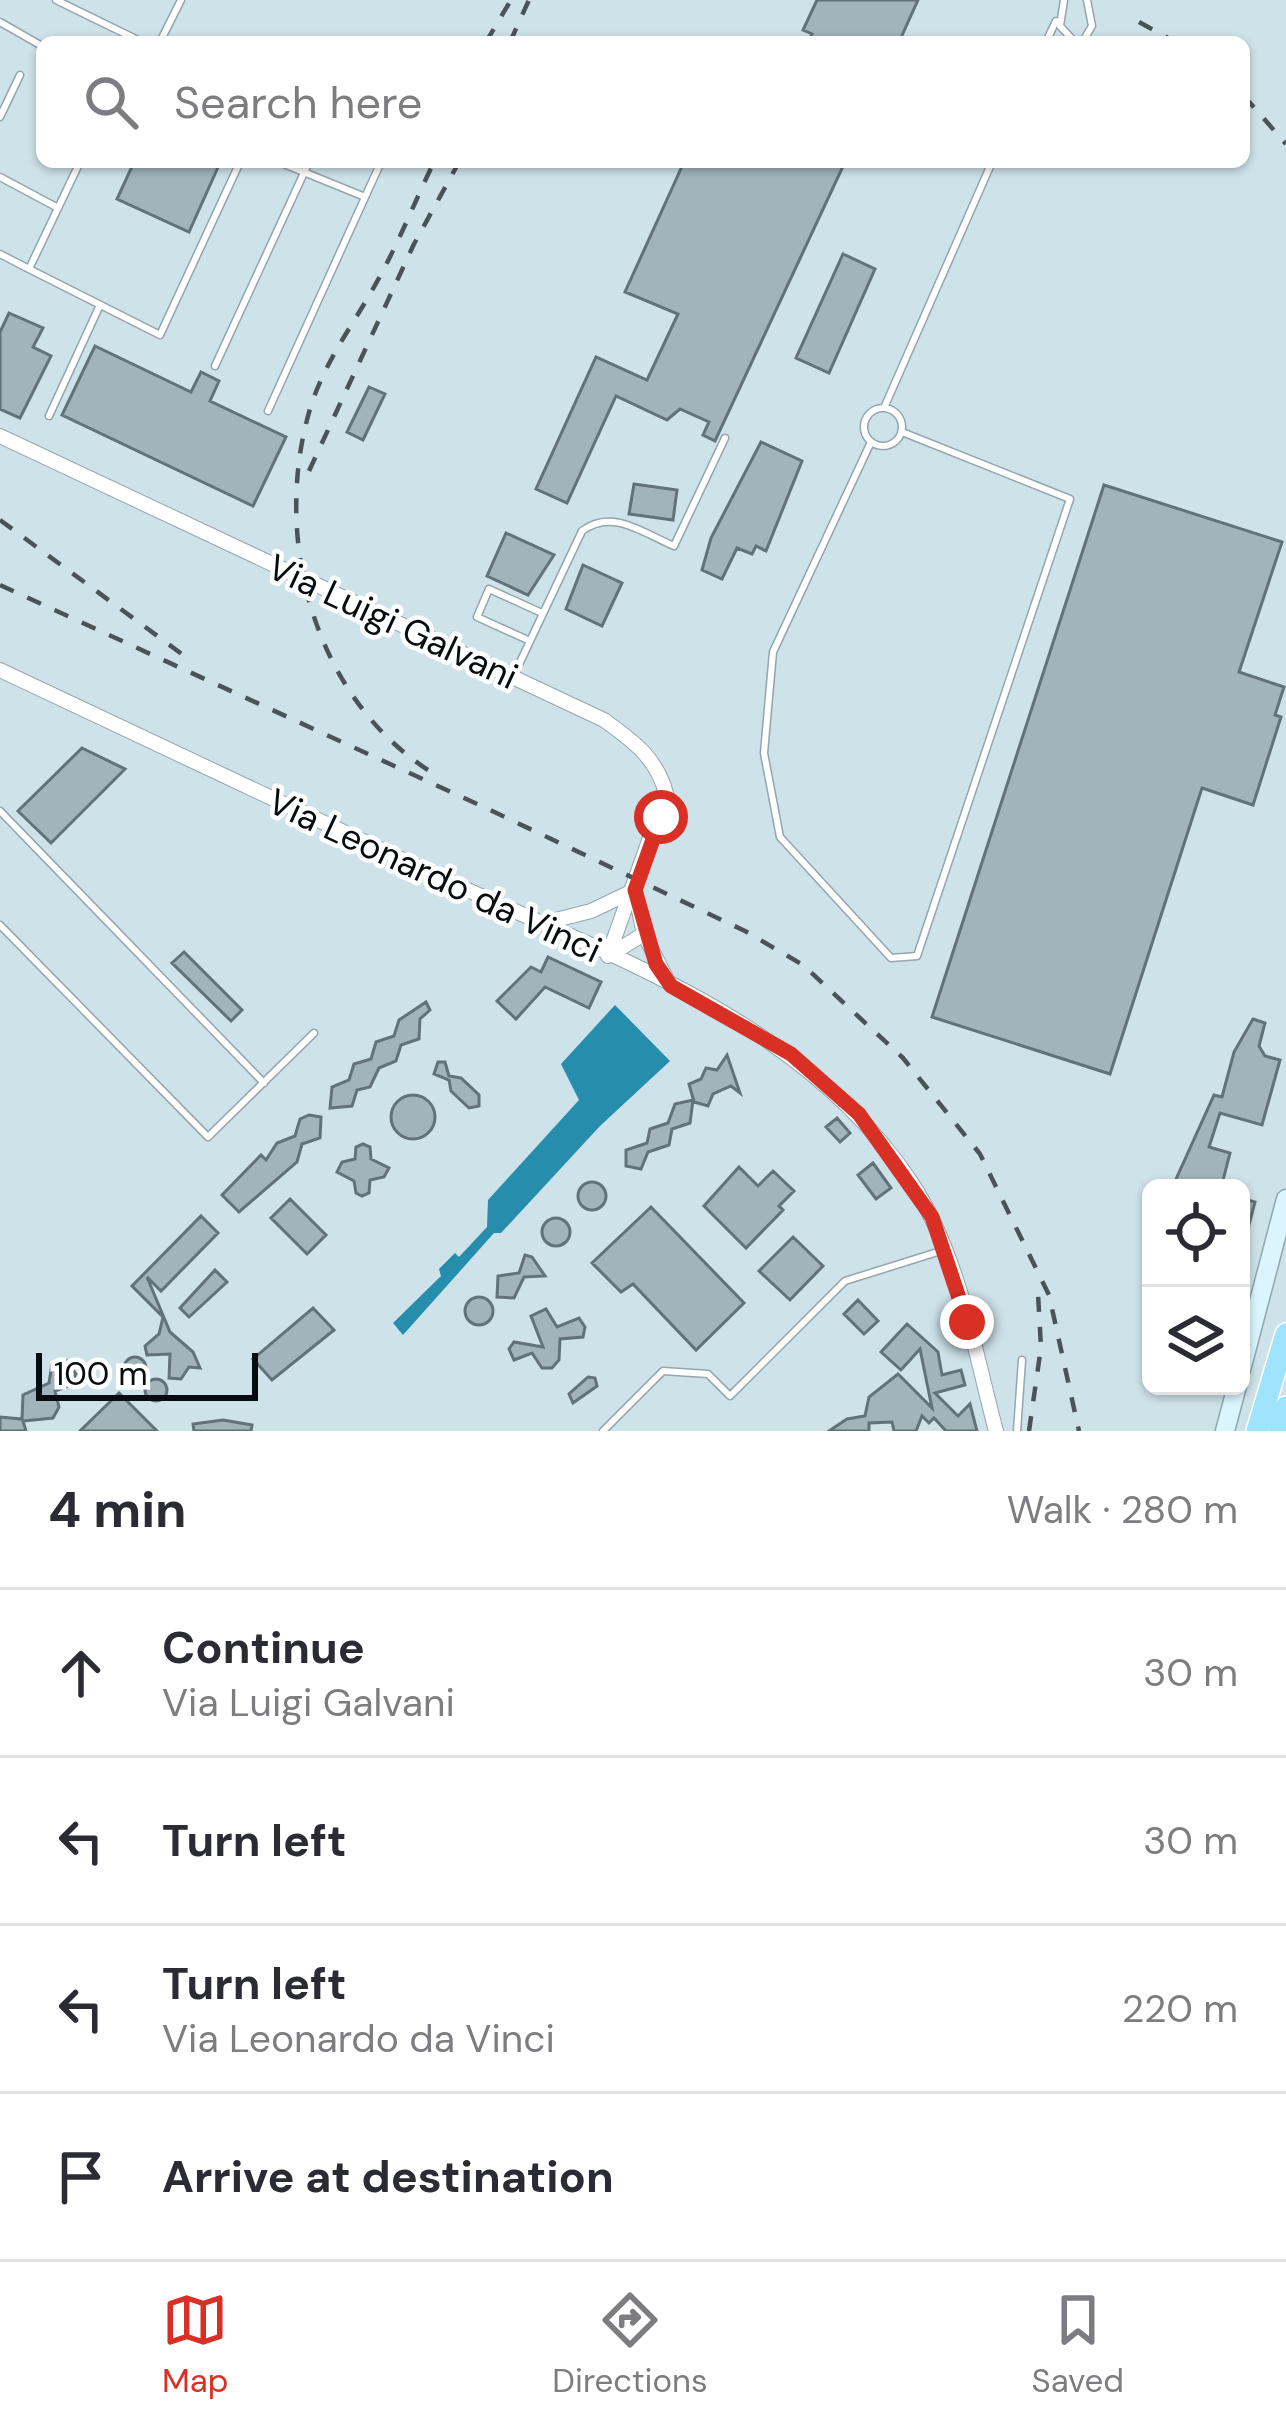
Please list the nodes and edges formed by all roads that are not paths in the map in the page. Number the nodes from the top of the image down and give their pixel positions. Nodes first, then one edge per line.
1 (56, 0) edge
2 (181, 0) edge
3 (1064, 0) edge
4 (1088, 0) edge
5 (1058, 18) junction
6 (0, 22) edge
7 (130, 36) edge
8 (163, 36) edge
9 (1049, 36) edge
10 (1067, 36) edge
11 (1086, 36) edge
12 (36, 43) edge
13 (20, 75) dead end
14 (0, 117) edge
15 (77, 168) edge
16 (237, 168) edge
17 (294, 168) edge
18 (306, 168) edge
19 (378, 168) edge
20 (989, 168) edge
21 (304, 172) junction
22 (0, 177) edge
23 (365, 196) junction
24 (58, 208) junction
25 (0, 254) edge
26 (29, 269) junction
27 (100, 305) junction
28 (214, 366) dead end
29 (884, 408) junction
30 (268, 411) dead end
31 (49, 416) dead end
32 (902, 432) junction
33 (0, 436) edge
34 (725, 438) dead end
35 (871, 442) junction
36 (542, 613) junction
37 (530, 640) junction
38 (0, 670) edge
39 (513, 678) junction
40 (0, 811) edge
41 (635, 890) junction
42 (540, 924) junction
43 (0, 925) edge
44 (644, 934) junction
45 (608, 956) junction
46 (671, 986) junction
47 (314, 1034) dead end
48 (264, 1083) junction
49 (1286, 1199) edge
50 (1286, 1238) edge
51 (944, 1250) junction
52 (1270, 1260) junction
53 (1286, 1334) edge
54 (1250, 1336) edge
55 (1022, 1360) dead end
56 (1235, 1395) edge
57 (1286, 1407) edge
58 (603, 1431) edge
59 (996, 1431) edge
60 (1017, 1431) edge
61 (1225, 1431) edge
62 (1257, 1431) edge
63 (1279, 1431) edge

1 - 7 lane
2 - 8 lane
3 - 5 lane
4 - 11 lane
5 - 9 lane
5 - 10 lane
6 - 12 lane
13 - 14 lane
15 - 24 lane
16 - 27 lane
17 - 21 lane
18 - 21 lane
19 - 23 lane
20 - 29 lane
21 - 23 lane
21 - 28 lane
22 - 24 lane
23 - 30 lane
24 - 26 lane
25 - 26 lane
26 - 27 lane
27 - 31 lane
29 - 32 lane
29 - 35 lane
32 - 35 lane
32 - 35 lane
33 - 39 street, Via Luigi Galvani
34 - 36 lane
36 - 37 lane
36 - 37 lane
37 - 39 lane
38 - 42 street, Via Leonardo da Vinci
39 - 41 street, Via Luigi Galvani
40 - 48 lane
41 - 42 street
41 - 44 street
41 - 45 street, Via Luigi Galvani
42 - 45 street, Via Leonardo da Vinci
43 - 48 lane
44 - 45 street
44 - 46 street
45 - 46 street, Via Leonardo da Vinci
46 - 51 street, Via Leonardo da Vinci
47 - 48 lane
49 - 52 main road
50 - 52 main road
51 - 58 lane
51 - 59 street, Via Leonardo da Vinci
52 - 54 main road
53 - 62 highway
55 - 60 lane
56 - 61 main road
57 - 63 highway

